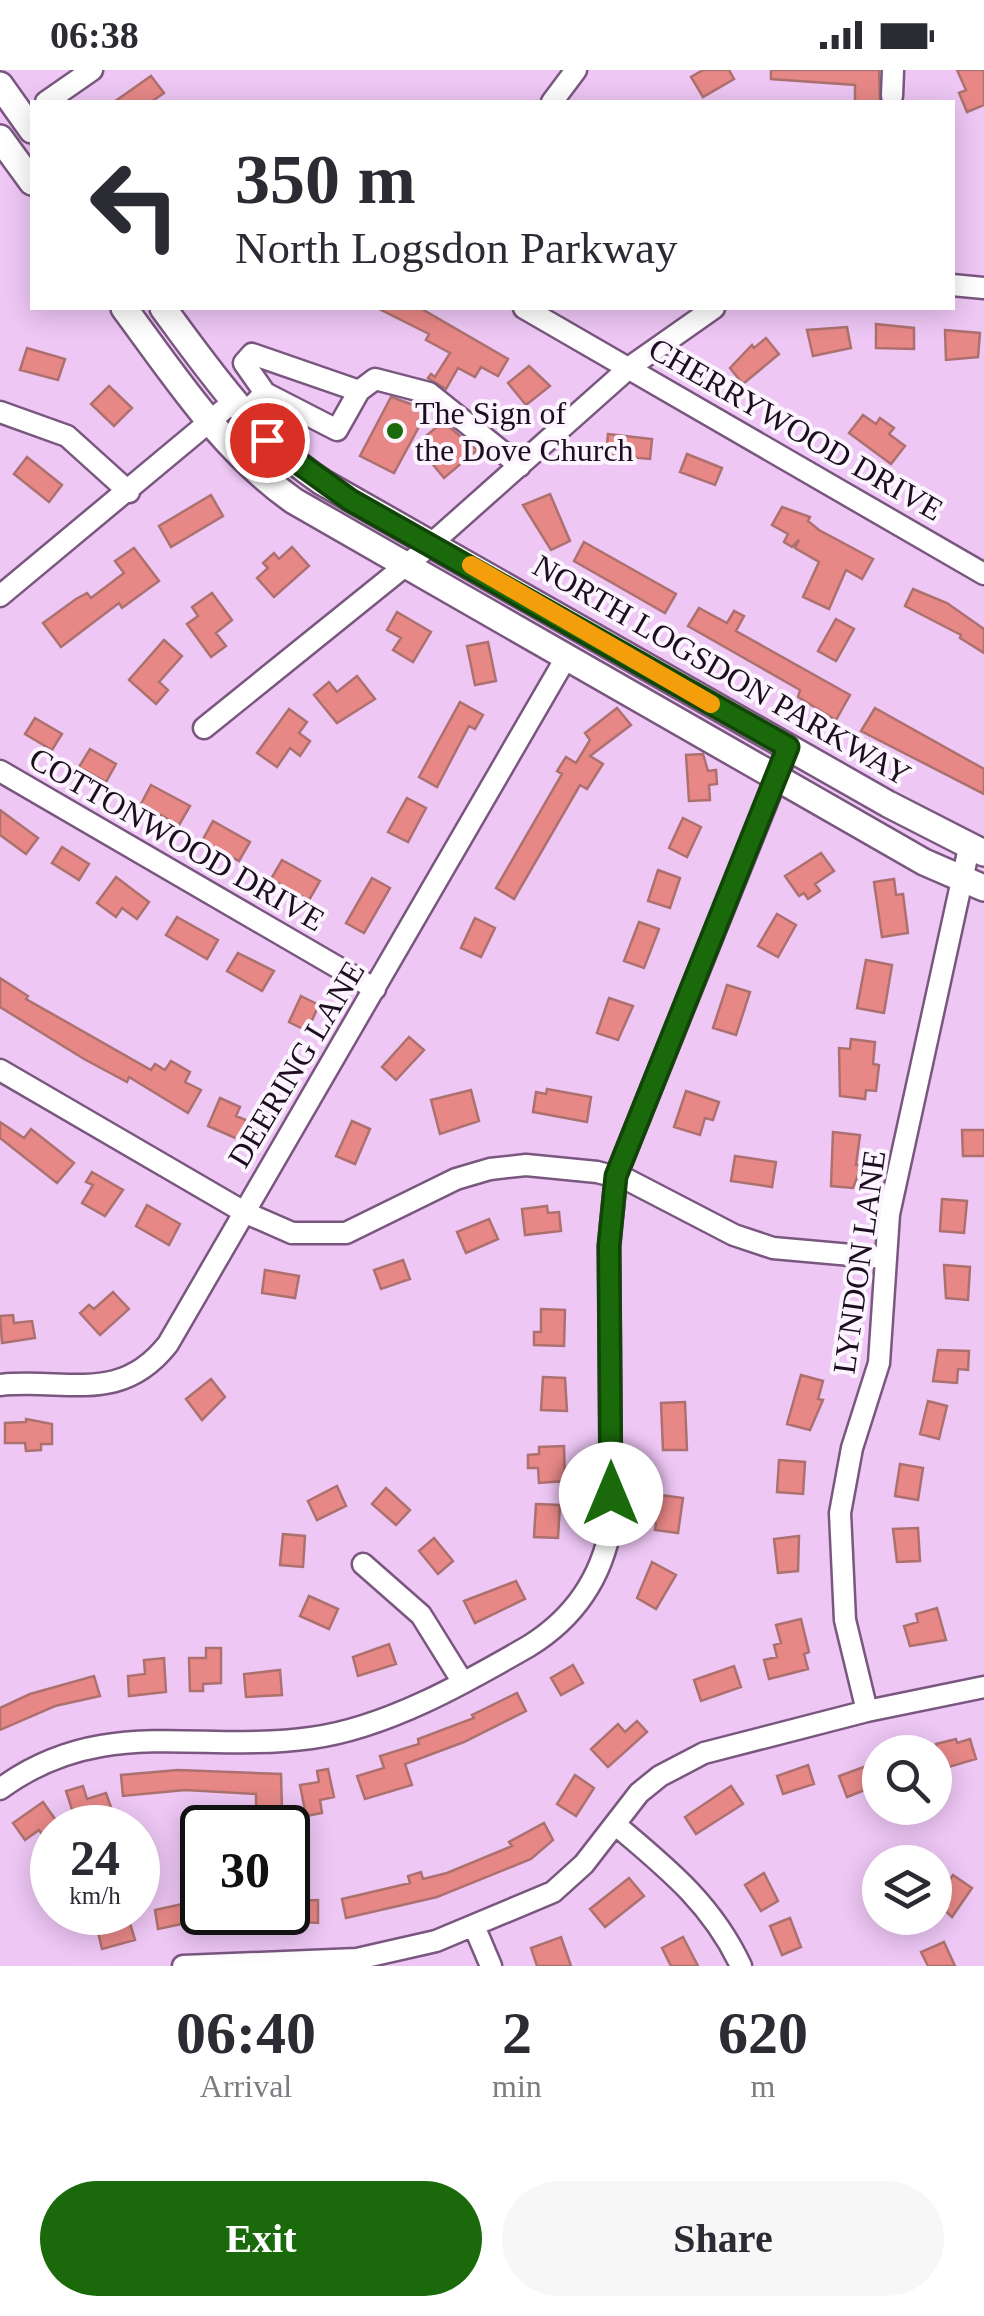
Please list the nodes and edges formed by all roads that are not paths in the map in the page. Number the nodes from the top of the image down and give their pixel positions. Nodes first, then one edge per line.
1 (92, 70) edge
2 (576, 70) edge
3 (893, 70) edge
4 (0, 85) edge
5 (892, 96) dead end
6 (49, 100) edge
7 (554, 100) edge
8 (30, 120) edge
9 (0, 138) edge
10 (30, 179) edge
11 (955, 285) edge
12 (984, 288) edge
13 (125, 310) edge
14 (164, 310) edge
15 (528, 310) edge
16 (711, 310) edge
17 (630, 367) junction
18 (359, 391) junction
19 (265, 393) junction
20 (238, 409) junction
21 (0, 412) edge
22 (208, 422) junction
23 (520, 466) junction
24 (129, 492) junction
25 (430, 544) junction
26 (407, 564) junction
27 (984, 574) edge
28 (0, 596) edge
29 (566, 656) junction
30 (204, 728) dead end
31 (788, 747) junction
32 (0, 771) edge
33 (778, 775) junction
34 (976, 850) edge
35 (973, 883) edge
36 (376, 989) junction
37 (0, 1070) edge
38 (616, 1176) junction
39 (244, 1212) junction
40 (885, 1258) junction
41 (0, 1384) edge
42 (364, 1564) dead end
43 (462, 1681) junction
44 (984, 1687) edge
45 (868, 1711) junction
46 (0, 1789) edge
47 (616, 1825) junction
48 (474, 1926) junction
49 (182, 1966) edge
50 (490, 1966) edge
51 (741, 1966) edge

1 - 6 street
2 - 7 street
3 - 5 street
4 - 8 main road
8 - 9 street
9 - 10 main road
11 - 12 street
13 - 22 main road, NORTH LOGSDON PARKWAY
14 - 20 main road, NORTH LOGSDON PARKWAY
15 - 17 street, CHERRYWOOD DRIVE
16 - 17 street
17 - 23 street
17 - 27 street, CHERRYWOOD DRIVE
18 - 19 street
18 - 19 street
18 - 23 street
19 - 20 street
20 - 22 street
20 - 25 main road, NORTH LOGSDON PARKWAY
21 - 24 street
22 - 24 street
22 - 26 main road, NORTH LOGSDON PARKWAY
23 - 25 street
24 - 28 street
25 - 26 street
25 - 31 main road, NORTH LOGSDON PARKWAY
26 - 29 main road, NORTH LOGSDON PARKWAY
26 - 30 street
29 - 33 main road, NORTH LOGSDON PARKWAY
29 - 36 street, DEERING LANE
31 - 33 street
31 - 34 main road, NORTH LOGSDON PARKWAY
32 - 36 street, COTTONWOOD DRIVE
33 - 35 main road, NORTH LOGSDON PARKWAY
33 - 38 street
34 - 35 street, LYNDON LANE
35 - 40 street, LYNDON LANE
36 - 39 street, DEERING LANE
37 - 39 street
38 - 39 street
38 - 40 street
38 - 43 street
39 - 41 street, DEERING LANE
40 - 45 street, LYNDON LANE
42 - 43 street
43 - 46 street
44 - 45 street
45 - 47 street
47 - 48 street
47 - 51 street
48 - 49 street
48 - 50 street

